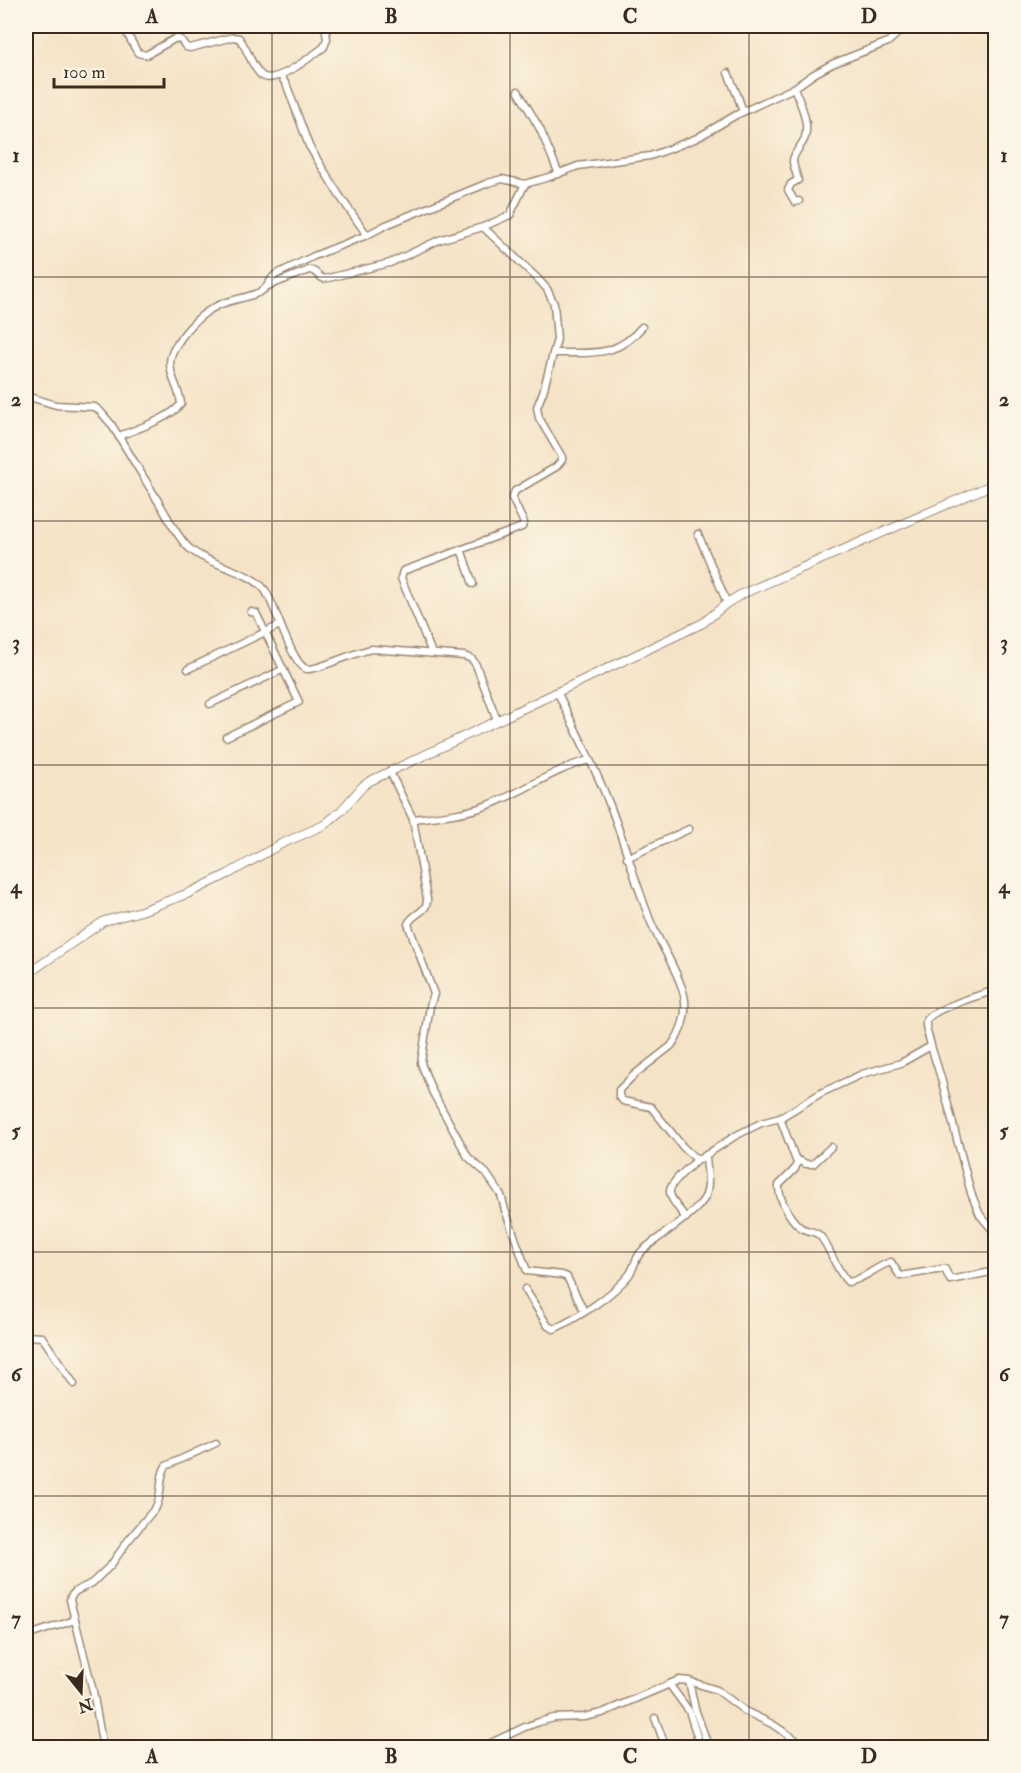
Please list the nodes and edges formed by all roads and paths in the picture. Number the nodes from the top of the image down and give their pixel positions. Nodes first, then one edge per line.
1 (123, 26) edge
2 (325, 26) edge
3 (906, 26) edge
4 (728, 73) dead end
5 (281, 76) junction
6 (795, 88) junction
7 (518, 91) dead end
8 (743, 112) junction
9 (559, 174) junction
10 (525, 184) junction
11 (799, 201) dead end
12 (483, 227) junction
13 (367, 235) junction
14 (268, 286) junction
15 (642, 327) dead end
16 (553, 353) junction
17 (26, 396) edge
18 (119, 436) junction
19 (996, 483) edge
20 (698, 534) dead end
21 (461, 549) junction
22 (472, 584) dead end
23 (727, 603) junction
24 (251, 612) dead end
25 (280, 625) junction
26 (266, 631) junction
27 (432, 653) junction
28 (188, 669) dead end
29 (284, 669) junction
30 (557, 691) junction
31 (210, 704) dead end
32 (497, 720) junction
33 (226, 737) dead end
34 (589, 760) junction
35 (390, 772) junction
36 (413, 819) junction
37 (689, 829) dead end
38 (627, 858) junction
39 (26, 957) edge
40 (33, 969) junction
41 (26, 975) edge
42 (996, 990) edge
43 (931, 1046) junction
44 (780, 1118) junction
45 (831, 1147) dead end
46 (706, 1155) junction
47 (796, 1159) junction
48 (698, 1161) junction
49 (686, 1218) junction
50 (996, 1234) edge
51 (996, 1271) edge
52 (525, 1289) dead end
53 (584, 1311) junction
54 (26, 1336) edge
55 (74, 1384) dead end
56 (216, 1443) dead end
57 (75, 1620) junction
58 (26, 1636) edge
59 (689, 1680) junction
60 (669, 1684) junction
61 (656, 1718) dead end
62 (103, 1748) edge
63 (480, 1748) edge
64 (666, 1748) edge
65 (701, 1748) edge
66 (709, 1748) edge
67 (808, 1748) edge

1 - 5 street
2 - 5 street
3 - 6 street
4 - 8 street
5 - 13 street
6 - 8 street
6 - 11 street
7 - 9 street
8 - 9 street
9 - 10 street
10 - 12 street
10 - 13 street
12 - 14 street
12 - 16 street
13 - 14 street
14 - 18 street
15 - 16 street
16 - 21 street
17 - 18 street
18 - 25 street
19 - 23 street
20 - 23 street
21 - 22 street
21 - 27 street
23 - 30 street
24 - 26 street
25 - 26 street
25 - 27 street
26 - 28 street
26 - 29 street
27 - 32 street
29 - 31 street
29 - 33 street
30 - 32 street
30 - 34 street
32 - 35 street
34 - 36 street
34 - 38 street
35 - 36 street
35 - 40 street
36 - 53 street
37 - 38 street
38 - 48 street
39 - 40 street
40 - 41 street
42 - 43 street
43 - 44 street
43 - 50 street
44 - 46 street
44 - 47 street
45 - 47 street
46 - 48 street
46 - 49 street
47 - 51 street
48 - 49 street
49 - 53 street
52 - 53 street
54 - 55 street
56 - 57 street
57 - 58 street
57 - 62 street
59 - 60 street
59 - 66 street
59 - 67 street
60 - 63 street
60 - 65 street
61 - 64 street

